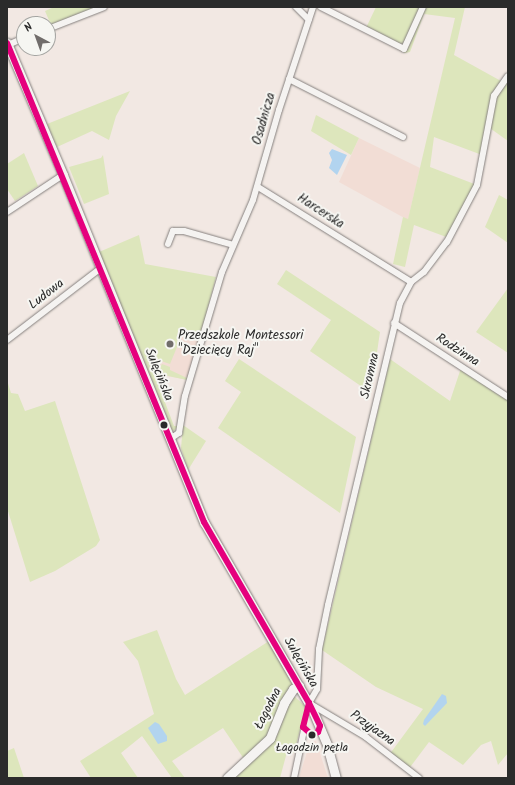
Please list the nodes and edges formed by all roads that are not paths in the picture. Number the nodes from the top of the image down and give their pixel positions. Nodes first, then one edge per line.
1 (104, 7) edge
2 (296, 7) edge
3 (313, 7) edge
4 (321, 7) edge
5 (423, 7) edge
6 (309, 20) junction
7 (56, 26) edge
8 (7, 44) edge
9 (10, 60) edge
10 (508, 76) edge
11 (289, 79) junction
12 (403, 137) dead end
13 (63, 175) junction
14 (258, 187) junction
15 (7, 212) edge
16 (168, 244) dead end
17 (233, 245) junction
18 (101, 268) junction
19 (410, 282) junction
20 (394, 323) junction
21 (7, 340) edge
22 (508, 397) edge
23 (170, 439) junction
24 (299, 686) junction
25 (309, 703) junction
26 (304, 730) dead end
27 (227, 778) edge
28 (294, 778) edge
29 (336, 778) edge
30 (419, 778) edge

1 - 7 street
2 - 6 street
3 - 6 street, Osadnicza
4 - 5 street
6 - 11 street, Osadnicza
8 - 9 street, Sulęcińska
9 - 13 street, Sulęcińska
10 - 19 street
11 - 12 street
11 - 14 street, Osadnicza
13 - 15 street
13 - 18 street, Sulęcińska
14 - 17 street, Osadnicza
14 - 19 street, Harcerska
16 - 17 street
17 - 23 street, Osadnicza
18 - 21 street, Ludowa
18 - 23 street, Sulęcińska
19 - 20 street, Skromna
20 - 22 street, Rodzinna
20 - 25 street, Skromna
23 - 24 street, Sulęcińska
24 - 25 street, Sulęcińska
24 - 27 street, Łagodna
25 - 29 street, Sulęcińska
25 - 30 street, Przyjazna
26 - 28 street

